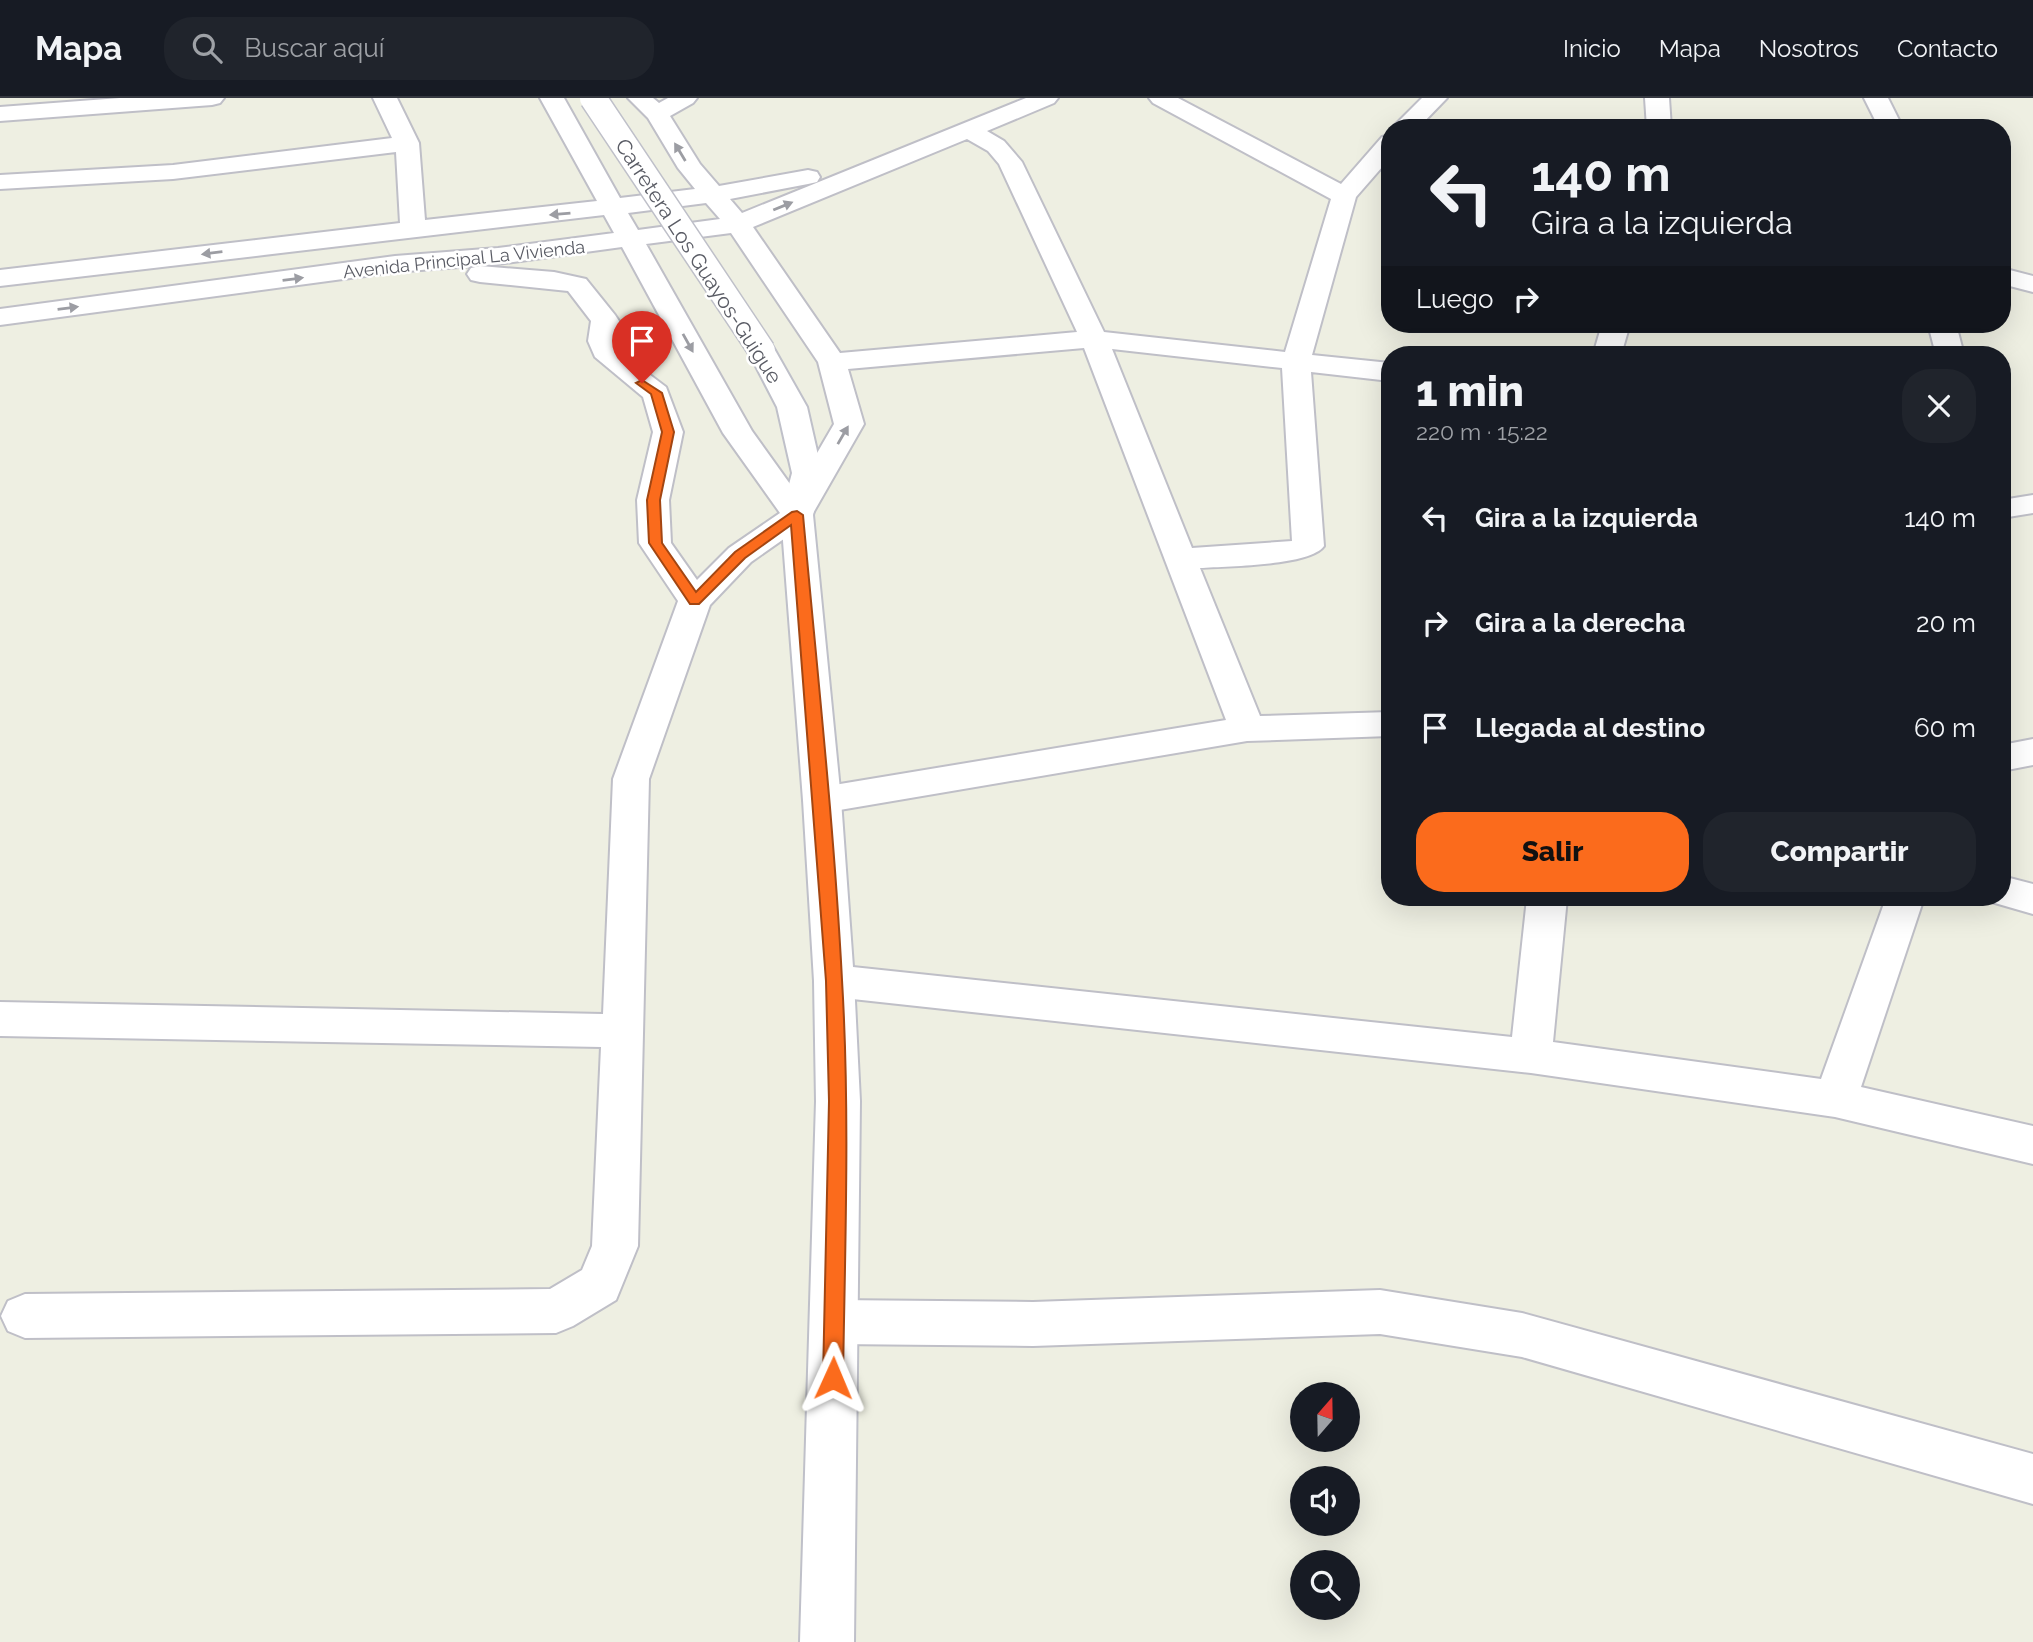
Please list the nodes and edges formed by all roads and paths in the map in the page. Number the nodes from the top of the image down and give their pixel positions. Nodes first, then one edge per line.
1 (212, 98) edge
2 (386, 98) edge
3 (552, 98) edge
4 (593, 98) edge
5 (685, 98) edge
6 (1046, 98) edge
7 (1161, 98) edge
8 (1435, 98) edge
9 (1657, 98) edge
10 (1876, 98) edge
11 (649, 106) edge
12 (0, 114) edge
13 (1414, 119) edge
14 (1658, 119) edge
15 (1886, 119) edge
16 (970, 131) junction
17 (407, 143) junction
18 (916, 153) junction
19 (1381, 153) edge
20 (0, 182) edge
21 (713, 195) junction
22 (1344, 196) junction
23 (612, 209) junction
24 (738, 224) junction
25 (413, 230) junction
26 (631, 240) junction
27 (396, 264) junction
28 (0, 278) edge
29 (2011, 278) edge
30 (2033, 284) edge
31 (0, 317) edge
32 (1094, 339) junction
33 (1296, 361) junction
34 (832, 362) junction
35 (1381, 371) edge
36 (2033, 504) edge
37 (2011, 508) edge
38 (797, 515) junction
39 (1180, 559) junction
40 (695, 601) junction
41 (1381, 724) edge
42 (1247, 730) junction
43 (2033, 752) edge
44 (2011, 756) edge
45 (822, 800) junction
46 (2011, 893) edge
47 (2033, 899) edge
48 (1546, 906) edge
49 (1902, 906) edge
50 (834, 981) junction
51 (0, 1020) edge
52 (623, 1031) junction
53 (1531, 1056) junction
54 (1835, 1099) junction
55 (2033, 1145) edge
56 (25, 1316) dead end
57 (834, 1322) junction
58 (2033, 1479) edge
59 (827, 1642) edge

1 - 12 street
2 - 17 street
3 - 23 street
4 - 38 street, Carretera Los Guayos-Guigue, bridge
5 - 11 street
6 - 16 street, Avenida Principal La Vivienda
7 - 22 street
8 - 13 street
9 - 14 street
10 - 15 street
21 -> 11 street
16 - 18 street, Avenida Principal La Vivienda
16 - 32 street
17 - 20 street
17 - 25 street
18 - 21 street, Avenida Principal La Vivienda
24 -> 18 street, Avenida Principal La Vivienda
19 - 22 street
21 - 23 street, Avenida Principal La Vivienda
21 - 24 street
22 - 33 street
23 -> 25 street, Avenida Principal La Vivienda
23 - 26 street
24 - 26 street, Avenida Principal La Vivienda
24 - 34 street
25 -> 28 street, Avenida Principal La Vivienda
26 - 27 street, Avenida Principal La Vivienda
26 -> 38 street
31 -> 27 street, Avenida Principal La Vivienda
27 - 40 street
29 - 30 street
32 - 33 street
32 - 34 street
32 - 39 street
33 - 35 street
33 - 39 street
38 -> 34 street
36 - 37 street
38 - 40 street
38 - 45 street, Carretera Los Guayos-Guigue
39 - 42 street
40 - 52 street
41 - 42 street
42 - 45 street
43 - 44 street
45 - 50 street, Carretera Los Guayos-Guigue
46 - 47 street
48 - 53 street
49 - 54 street
50 - 53 street
50 - 57 street, Carretera Los Guayos-Guigue
51 - 52 street
52 - 56 street
53 - 54 street
54 - 55 street
57 - 58 street
57 - 59 street, Carretera Los Guayos-Guigue

